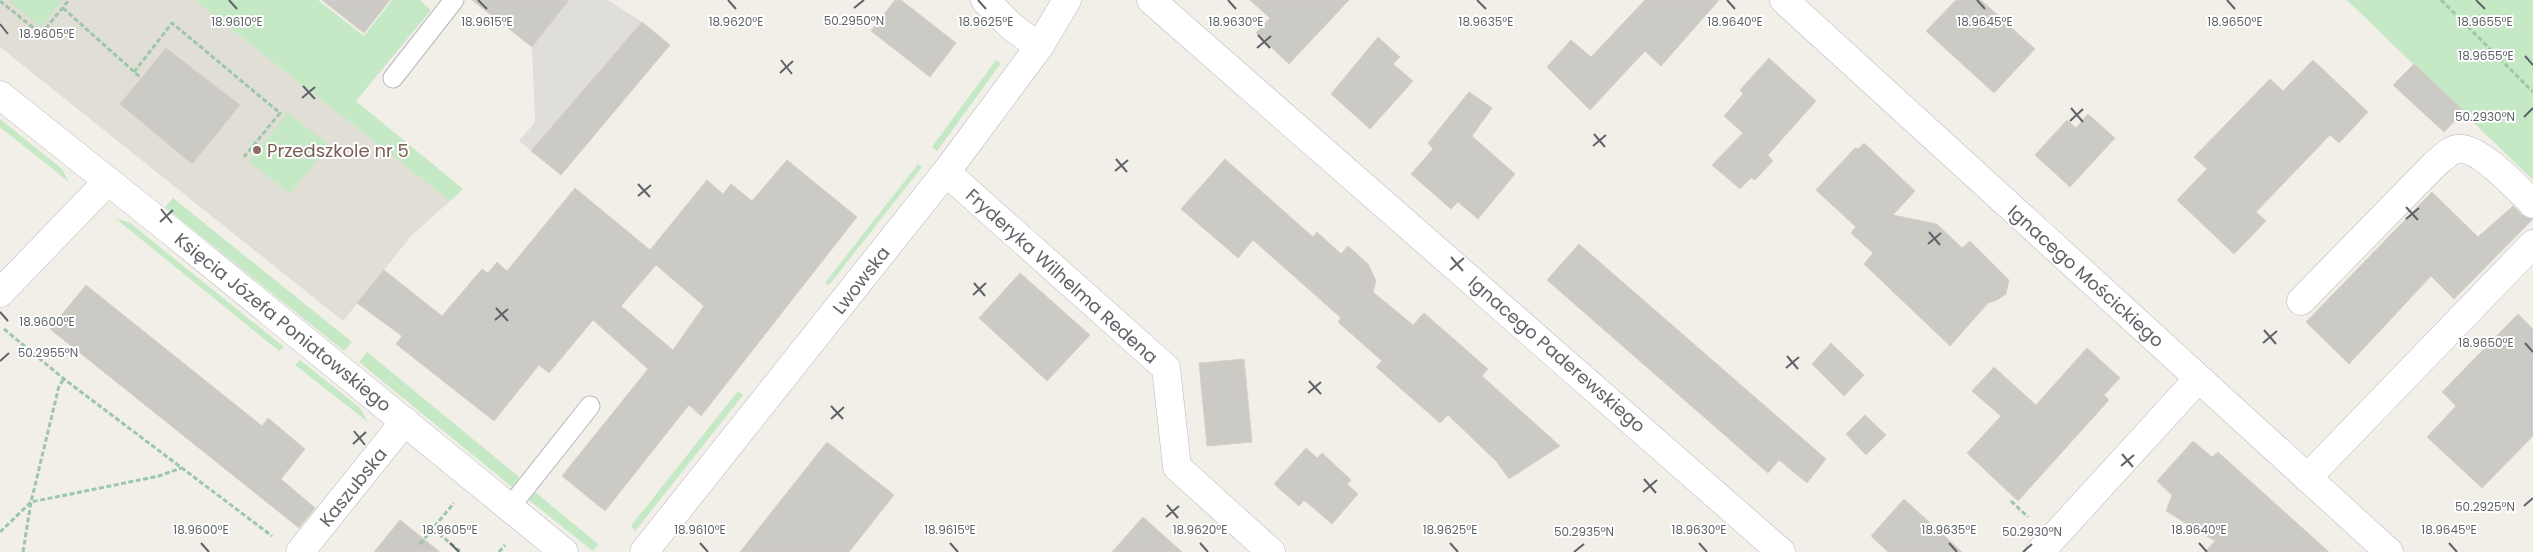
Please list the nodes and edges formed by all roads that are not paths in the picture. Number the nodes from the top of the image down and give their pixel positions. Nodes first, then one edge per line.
1 (454, 0) edge
2 (985, 0) edge
3 (1066, 0) edge
4 (1151, 0) edge
5 (1784, 0) edge
6 (1039, 47) junction
7 (393, 78) dead end
8 (0, 95) edge
9 (946, 172) junction
10 (107, 182) junction
11 (2533, 204) edge
12 (2533, 244) edge
13 (0, 293) edge
14 (2301, 301) dead end
15 (2198, 379) junction
16 (590, 406) dead end
17 (405, 421) junction
18 (2307, 478) junction
19 (510, 507) junction
20 (300, 552) edge
21 (564, 552) edge
22 (644, 552) edge
23 (1271, 552) edge
24 (1781, 552) edge
25 (2040, 552) edge
26 (2389, 552) edge

1 - 7 lane
2 - 6 street
3 - 6 street, Lwowska
4 - 24 street, Ignacego Paderewskiego
5 - 15 street, Ignacego Mościckiego
6 - 9 street, Lwowska
8 - 10 street, Księcia Józefa Poniatowskiego
9 - 22 street, Lwowska
9 - 23 street, Fryderyka Wilhelma Redena
10 - 13 street
10 - 17 street, Księcia Józefa Poniatowskiego
11 - 14 street
12 - 18 street
15 - 18 street, Ignacego Mościckiego
15 - 25 street
16 - 19 lane
17 - 19 street, Księcia Józefa Poniatowskiego
17 - 20 street, Kaszubska
18 - 26 street, Ignacego Mościckiego
19 - 21 street, Księcia Józefa Poniatowskiego

